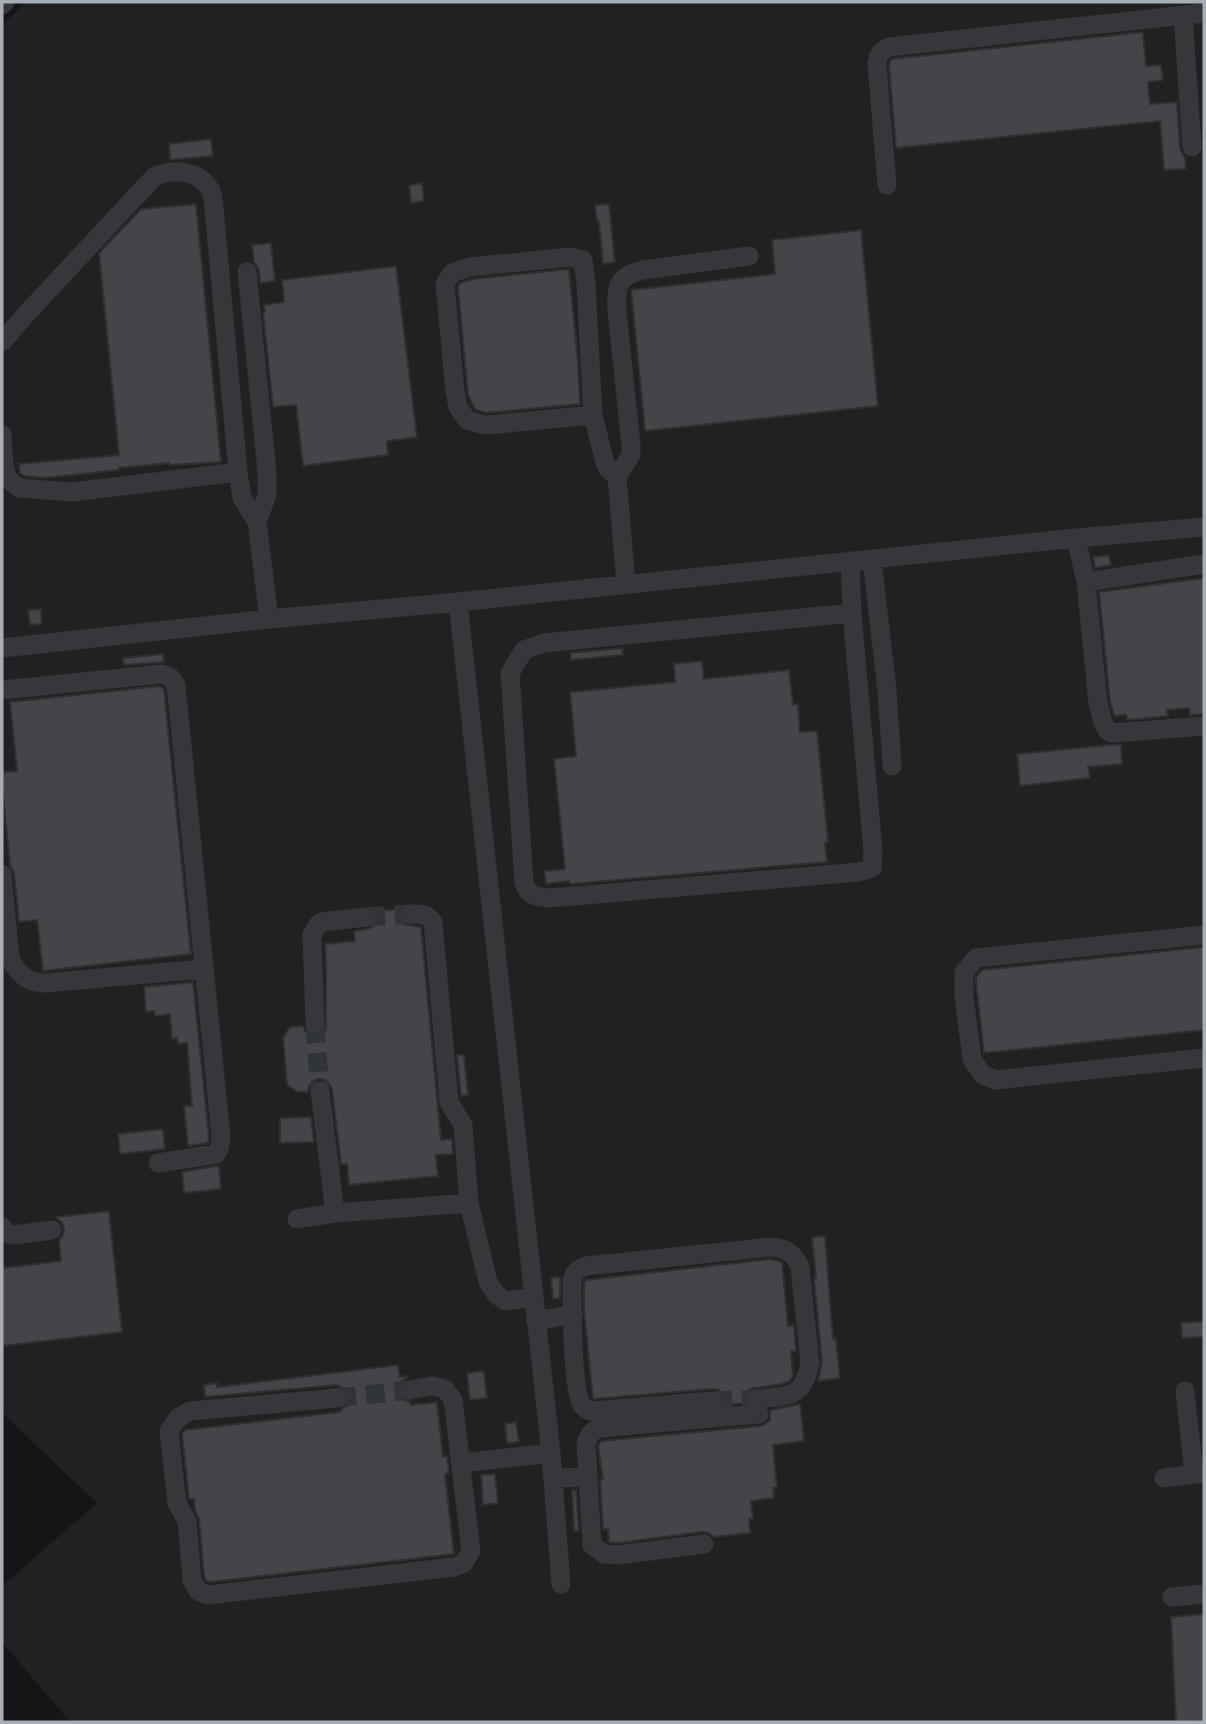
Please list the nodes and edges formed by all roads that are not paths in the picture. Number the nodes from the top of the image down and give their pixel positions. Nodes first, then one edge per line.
1 (1204, 13) edge
2 (1183, 15) junction
3 (1192, 147) dead end
4 (887, 185) dead end
5 (749, 256) dead end
6 (247, 272) dead end
7 (2, 342) edge
8 (593, 415) junction
9 (2, 435) edge
10 (238, 472) junction
11 (617, 477) junction
12 (257, 522) junction
13 (1204, 527) edge
14 (1076, 538) junction
15 (873, 558) junction
16 (850, 561) junction
17 (1204, 564) edge
18 (1086, 582) junction
19 (626, 584) junction
20 (458, 602) junction
21 (852, 613) junction
22 (269, 618) junction
23 (2, 648) edge
24 (2, 690) edge
25 (1204, 726) edge
26 (892, 766) dead end
27 (2, 874) edge
28 (410, 914) tunnel mouth
29 (366, 917) tunnel mouth
30 (1204, 935) edge
31 (203, 969) junction
32 (315, 1024) tunnel mouth
33 (1204, 1058) edge
34 (320, 1091) tunnel mouth
35 (158, 1163) dead end
36 (469, 1203) junction
37 (335, 1213) junction
38 (296, 1219) dead end
39 (2, 1227) edge
40 (52, 1230) dead end
41 (534, 1297) junction
42 (573, 1314) junction
43 (536, 1321) junction
44 (576, 1375) junction
45 (543, 1381) junction
46 (410, 1390) tunnel mouth
47 (1185, 1391) dead end
48 (337, 1398) tunnel mouth
49 (713, 1402) tunnel mouth
50 (551, 1453) junction
51 (462, 1463) junction
52 (1199, 1473) edge
53 (588, 1477) junction
54 (553, 1478) junction
55 (1164, 1478) dead end
56 (705, 1544) dead end
57 (592, 1545) junction
58 (558, 1549) junction
59 (561, 1584) dead end
60 (1204, 1594) edge
61 (1172, 1597) dead end

1 - 2 lane
2 - 3 lane
2 - 4 lane
5 - 11 lane
6 - 12 lane
7 - 10 lane
8 - 8 lane
8 - 11 lane
9 - 10 lane
10 - 12 lane
11 - 19 lane
12 - 22 lane
13 - 14 lane
14 - 15 lane
14 - 18 lane
15 - 16 lane
15 - 26 lane
16 - 19 lane
16 - 21 lane
17 - 18 lane
18 - 25 lane
19 - 20 lane
20 - 22 lane
20 - 41 lane
21 - 21 lane
22 - 23 lane
24 - 31 lane
27 - 31 lane
28 - 36 lane
29 - 32 lane
30 - 33 lane
31 - 35 lane
34 - 37 lane
36 - 37 lane
36 - 41 lane
37 - 38 lane
39 - 40 lane
41 - 43 lane
42 - 43 lane
42 - 44 lane
42 - 53 lane
43 - 45 lane
44 - 45 lane
44 - 49 lane
45 - 50 lane
46 - 51 lane
47 - 52 lane
48 - 51 lane
50 - 51 lane
50 - 54 lane
52 - 55 lane
53 - 54 lane
53 - 57 lane
54 - 58 lane
56 - 57 lane
57 - 58 lane
58 - 59 lane
60 - 61 lane

